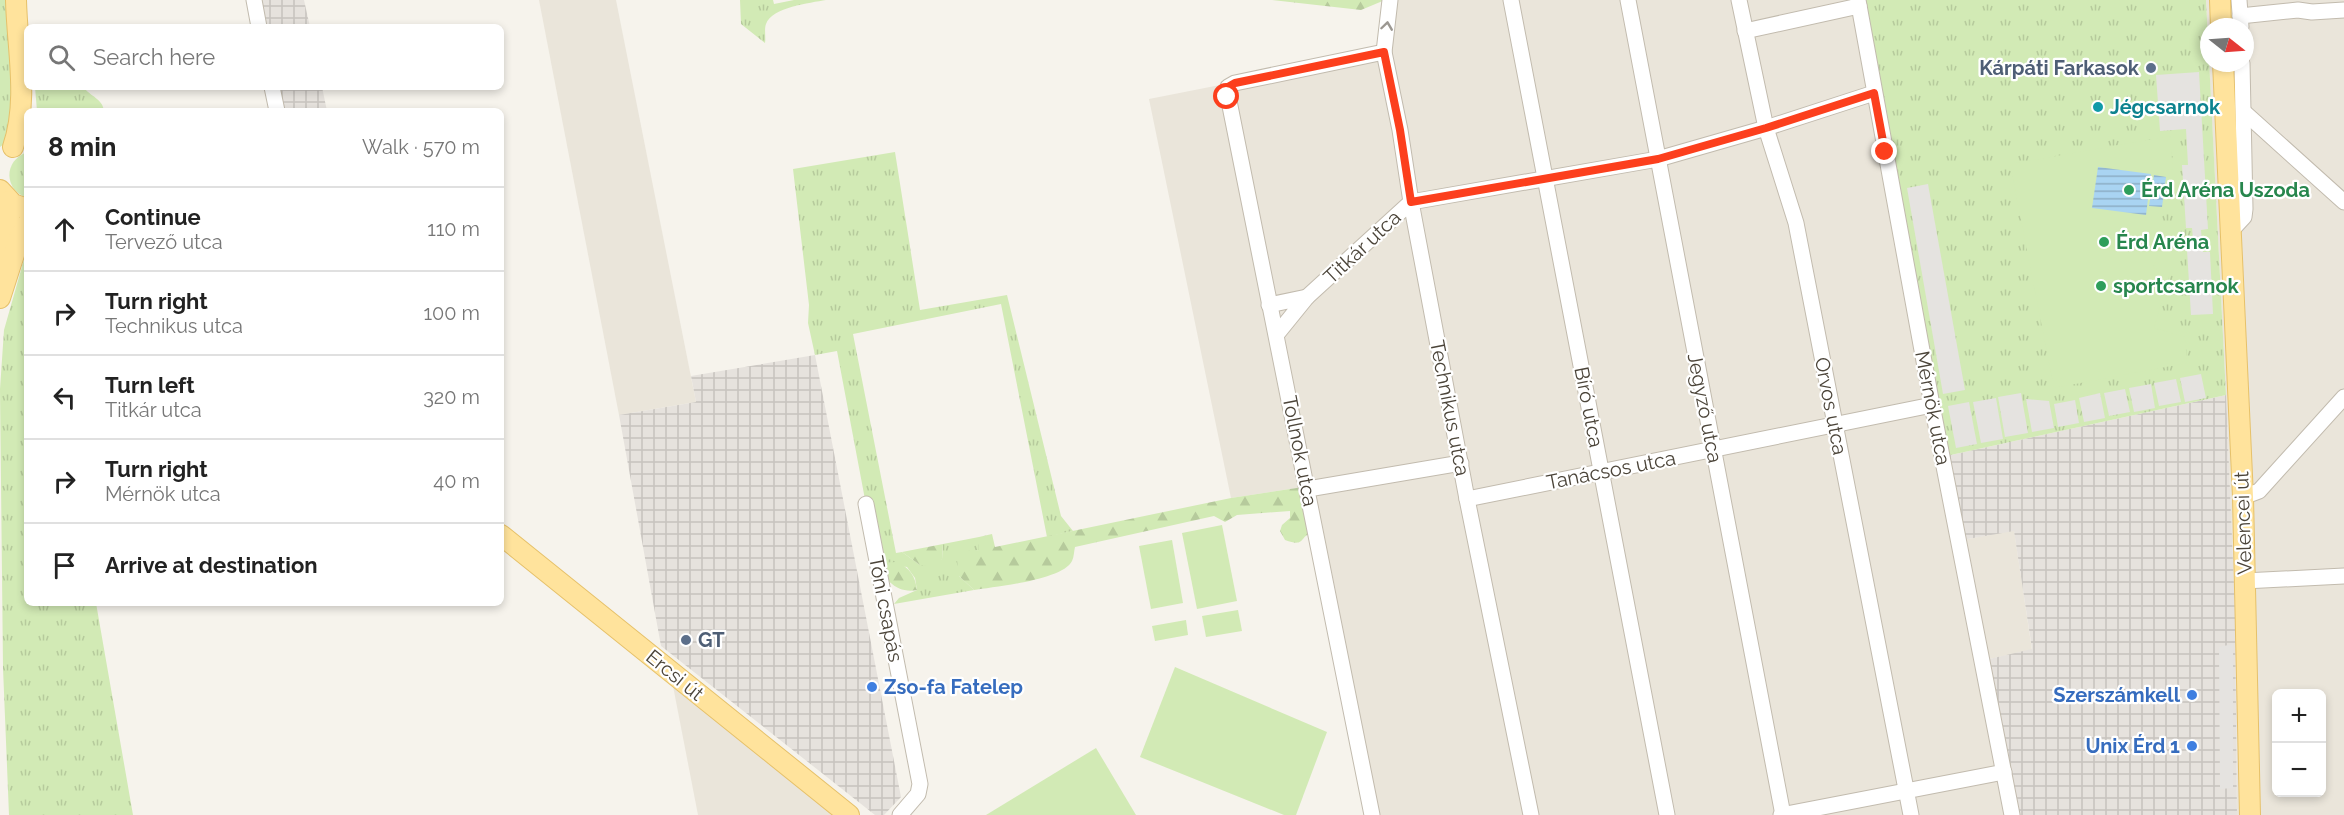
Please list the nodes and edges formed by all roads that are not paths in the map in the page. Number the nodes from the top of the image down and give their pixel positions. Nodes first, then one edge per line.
1 (16, 0) edge
2 (254, 0) edge
3 (1390, 0) edge
4 (1511, 0) edge
5 (1628, 0) edge
6 (1739, 0) edge
7 (2220, 0) edge
8 (2239, 0) edge
9 (1859, 3) edge
10 (2297, 5) edge
11 (2344, 10) edge
12 (2221, 18) edge
13 (2240, 18) edge
14 (2251, 18) edge
15 (258, 24) edge
16 (1745, 31) junction
17 (1384, 52) junction
18 (2223, 72) edge
19 (2242, 72) edge
20 (20, 75) junction
21 (24, 89) edge
22 (24, 90) edge
23 (273, 90) edge
24 (1874, 93) junction
25 (29, 108) edge
26 (276, 108) edge
27 (2244, 112) junction
28 (1766, 128) junction
29 (9, 152) edge
30 (1658, 159) junction
31 (1546, 178) junction
32 (4, 195) edge
33 (1411, 202) junction
34 (2344, 202) edge
35 (24, 207) edge
36 (24, 230) edge
37 (2231, 231) junction
38 (2, 290) edge
39 (1307, 297) junction
40 (1269, 305) junction
41 (1277, 334) junction
42 (2344, 397) edge
43 (1932, 405) junction
44 (1835, 425) junction
45 (1713, 450) junction
46 (1461, 464) junction
47 (1602, 472) junction
48 (1308, 489) junction
49 (2243, 497) junction
50 (1467, 499) junction
51 (866, 504) dead end
52 (504, 537) edge
53 (2344, 576) edge
54 (2244, 580) junction
55 (2004, 772) junction
56 (1907, 792) junction
57 (849, 815) edge
58 (900, 815) edge
59 (1372, 815) edge
60 (1531, 815) edge
61 (1667, 815) edge
62 (1783, 815) edge
63 (1911, 815) edge
64 (2012, 815) edge
65 (2250, 815) edge

1 - 20 main road
2 - 15 street
17 -> 3 street, Technikus utca
4 - 31 street, Bíró utca
5 - 30 street, Jegyző utca
6 - 16 street, Orvos utca
7 - 12 main road
8 - 13 street
9 - 16 street
9 - 24 street, Mérnök utca
10 - 11 street
10 - 14 street
16 - 28 street, Orvos utca
17 - 33 street, Technikus utca
17 - 40 street, Tollnok utca
18 - 37 main road, Velencei út
19 - 27 street
20 - 21 main road
20 - 29 main road
22 - 25 main road
23 - 26 street
24 - 28 street, Titkár utca
24 - 43 street, Mérnök utca
27 - 34 street
27 - 37 street
28 - 30 street, Titkár utca
28 - 44 street, Orvos utca
30 - 31 street, Titkár utca
30 - 45 street, Jegyző utca
31 - 33 street, Titkár utca
31 - 47 street, Bíró utca
32 - 35 main road
32 - 38 main road
33 - 39 street, Titkár utca
33 - 46 street, Technikus utca
36 - 38 main road
37 - 49 main road, Velencei út
39 - 40 street, Titkár utca
39 - 41 street, Titkár utca
40 - 41 street, Tollnok utca
41 - 48 street, Tollnok utca
42 - 49 street
43 - 44 street, Tanácsos utca
43 - 55 street, Mérnök utca
44 - 45 street, Tanácsos utca
44 - 56 street, Orvos utca
45 - 47 street, Tanácsos utca
45 - 62 street, Jegyző utca
46 - 48 street
46 - 50 street, Technikus utca
47 - 50 street, Tanácsos utca
47 - 61 street, Bíró utca
48 - 59 street, Tollnok utca
49 - 54 main road, Velencei út
50 - 60 street, Technikus utca
51 - 58 street, Tóni csapás
52 - 57 main road, Ercsi út
53 - 54 street
54 - 65 main road, Velencei út
55 - 56 street
55 - 64 street, Mérnök utca
56 - 62 street
56 - 63 street, Orvos utca

